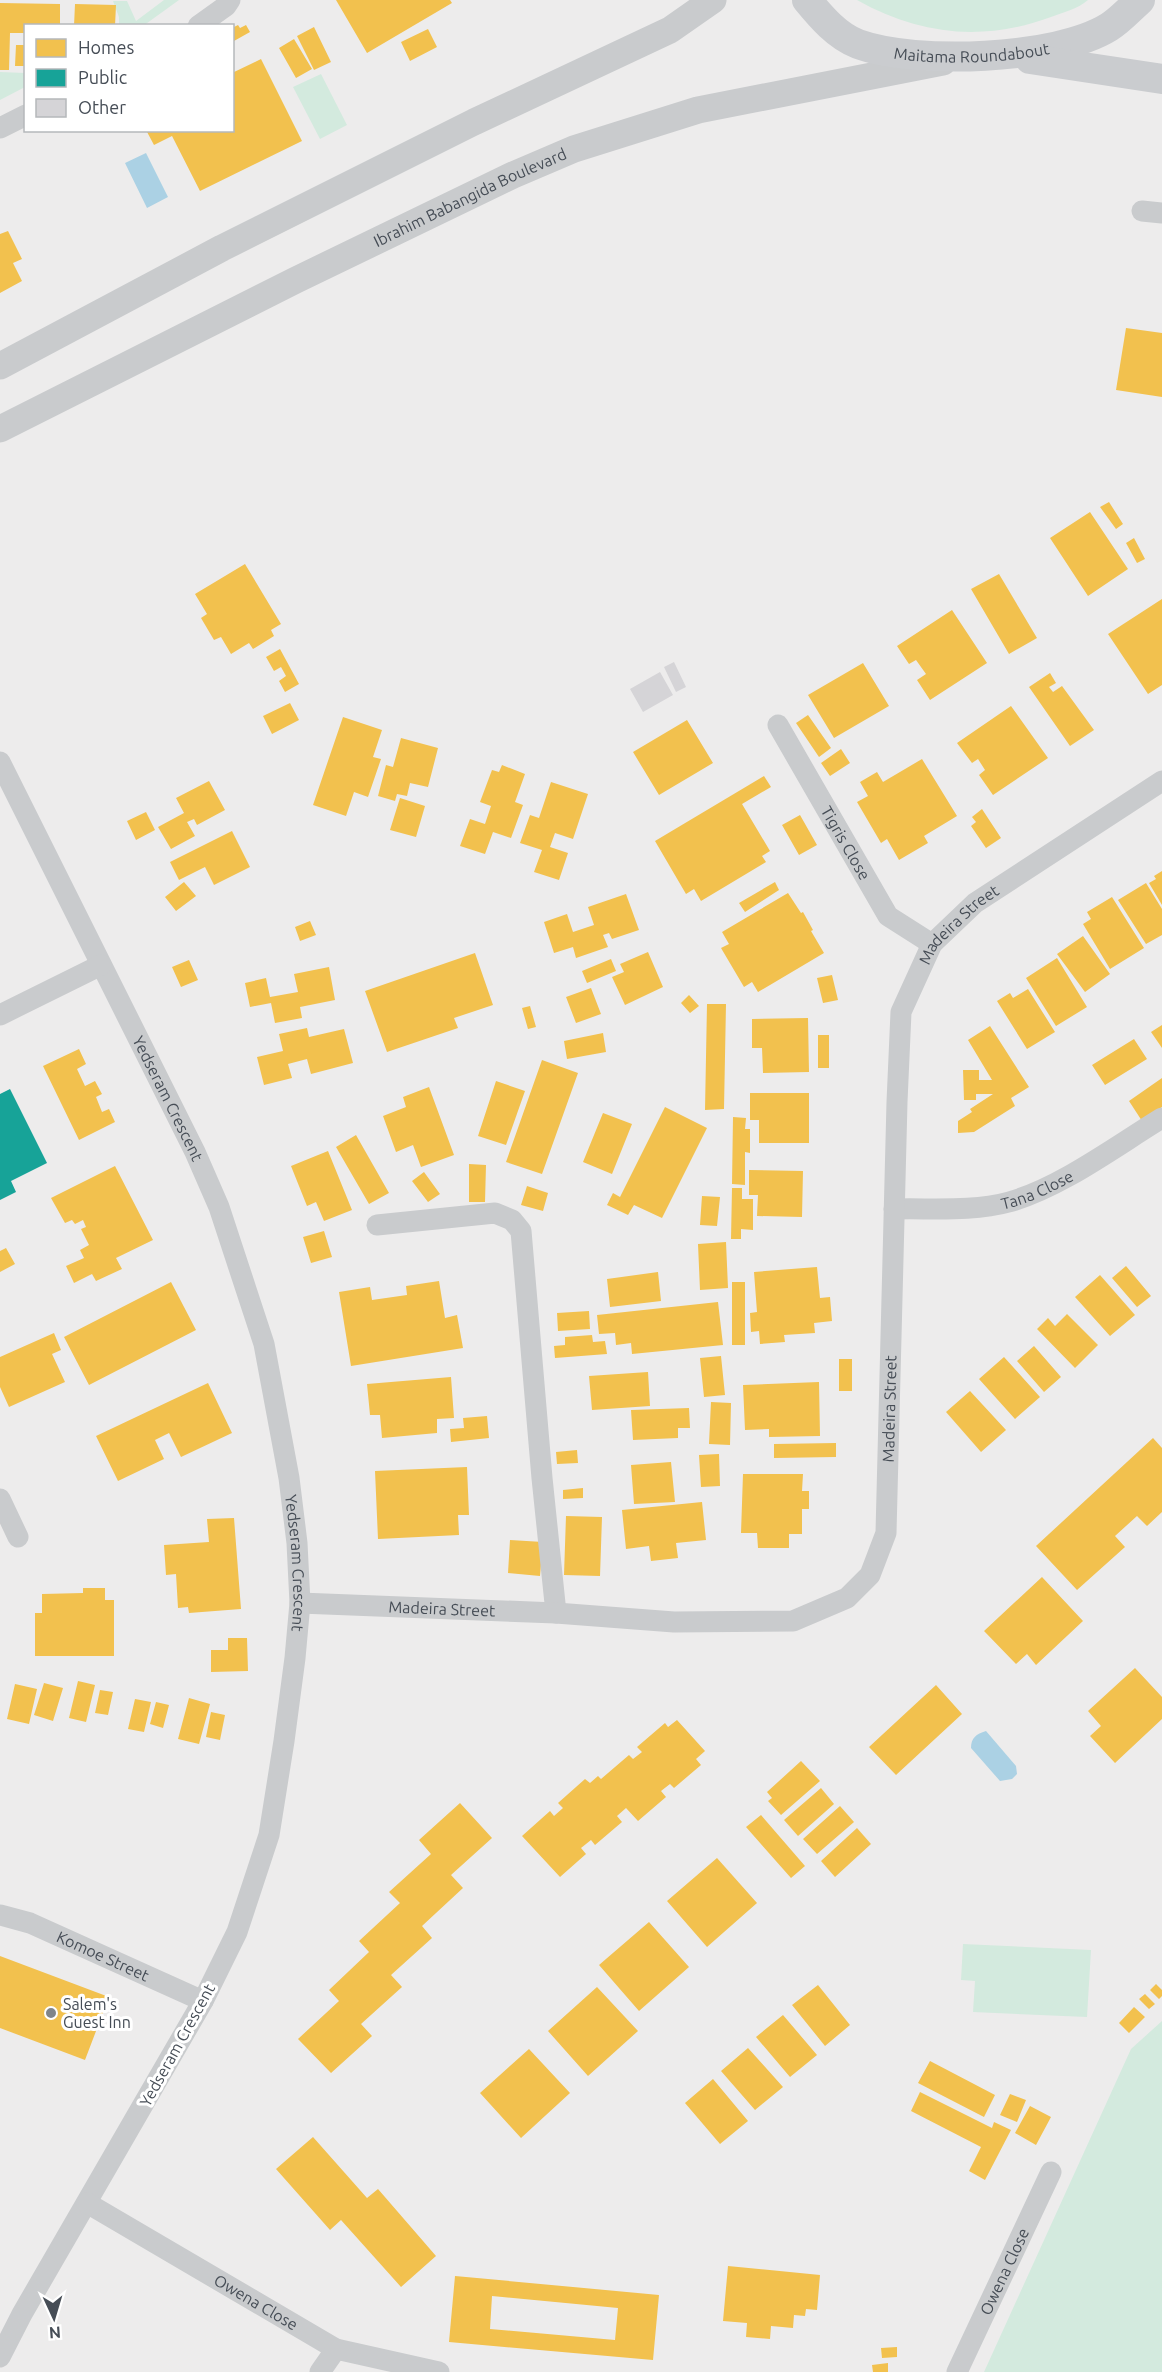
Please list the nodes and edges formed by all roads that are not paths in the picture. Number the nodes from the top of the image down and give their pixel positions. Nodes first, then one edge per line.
1 (230, 0) edge
2 (713, 0) edge
3 (807, 0) edge
4 (1140, 0) edge
5 (201, 24) edge
6 (1003, 55) junction
7 (971, 57) junction
8 (1162, 79) edge
9 (24, 116) edge
10 (0, 128) edge
11 (0, 366) edge
12 (0, 429) edge
13 (778, 725) dead end
14 (0, 762) edge
15 (1162, 781) edge
16 (932, 944) junction
17 (101, 965) junction
18 (0, 1015) edge
19 (1162, 1118) edge
20 (894, 1209) junction
21 (377, 1225) dead end
22 (0, 1499) edge
23 (18, 1537) dead end
24 (300, 1602) junction
25 (556, 1613) junction
26 (0, 1915) edge
27 (203, 2001) junction
28 (1051, 2172) dead end
29 (87, 2203) junction
30 (336, 2349) junction
31 (0, 2357) edge
32 (320, 2372) edge
33 (439, 2372) edge
34 (957, 2372) edge

1 - 5 street
2 - 11 street
3 - 7 main road, Maitama Roundabout
4 - 6 main road, Maitama Roundabout
6 - 7 main road, Maitama Roundabout
6 - 8 main road
7 - 12 street, Ibrahim Babangida Boulevard
9 - 10 street
13 - 16 street, Tigris Close
14 - 17 street, Yedseram Crescent
15 - 16 street, Madeira Street
16 - 20 street, Madeira Street
17 - 18 street
17 - 24 street, Yedseram Crescent
19 - 20 street, Tana Close
20 - 25 street, Madeira Street
21 - 25 street
22 - 23 street
24 - 25 street, Madeira Street
24 - 27 street, Yedseram Crescent
26 - 27 street, Komoe Street
27 - 29 street, Yedseram Crescent
28 - 34 street, Owena Close
29 - 30 street, Owena Close
29 - 31 street, Yedseram Crescent
30 - 32 street
30 - 33 street, Owena Close

